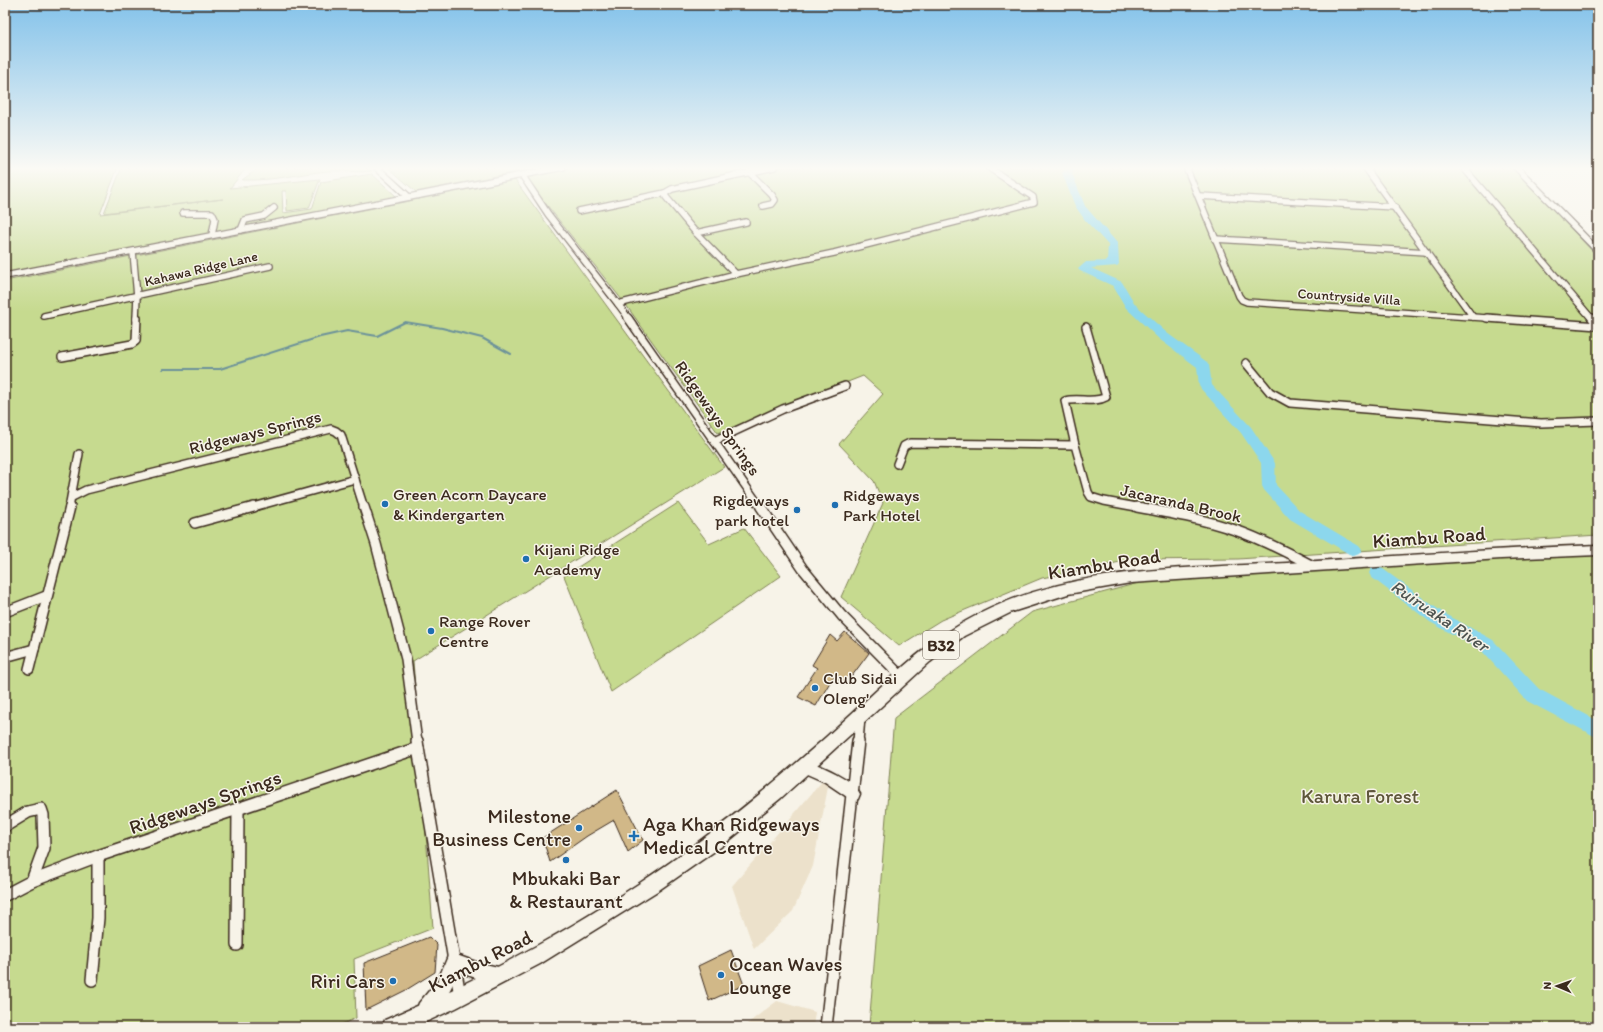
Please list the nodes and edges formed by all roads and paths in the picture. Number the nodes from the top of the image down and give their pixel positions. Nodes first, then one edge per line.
1 (213, 215) edge
2 (265, 215) edge
3 (316, 215) edge
4 (549, 215) edge
5 (681, 215) edge
6 (986, 215) edge
7 (1207, 215) edge
8 (1400, 215) edge
9 (1504, 215) edge
10 (1563, 215) edge
11 (746, 222) dead end
12 (241, 230) junction
13 (696, 233) junction
14 (212, 235) junction
15 (1216, 239) junction
16 (1598, 251) edge
17 (133, 252) junction
18 (1427, 252) junction
19 (270, 266) dead end
20 (736, 274) junction
21 (5, 276) edge
22 (138, 296) junction
23 (618, 304) junction
24 (44, 316) dead end
25 (1473, 317) junction
26 (1598, 326) edge
27 (1086, 327) dead end
28 (62, 358) dead end
29 (1246, 363) dead end
30 (845, 386) dead end
31 (1598, 421) edge
32 (714, 440) junction
33 (1075, 445) junction
34 (79, 454) dead end
35 (897, 464) dead end
36 (355, 479) junction
37 (72, 497) junction
38 (195, 523) dead end
39 (1598, 550) edge
40 (1313, 566) junction
41 (46, 596) junction
42 (5, 612) edge
43 (34, 649) junction
44 (5, 657) edge
45 (29, 669) dead end
46 (901, 676) junction
47 (860, 716) junction
48 (418, 748) junction
49 (805, 766) junction
50 (853, 794) junction
51 (238, 810) junction
52 (5, 826) edge
53 (98, 856) junction
54 (32, 881) junction
55 (5, 895) edge
56 (237, 945) dead end
57 (454, 962) junction
58 (503, 975) junction
59 (92, 980) dead end
60 (460, 996) junction
61 (418, 1016) junction
62 (392, 1027) edge
63 (826, 1027) edge

1 - 14 street
2 - 12 street
3 - 12 street
4 - 23 street, Ridgeways Springs
5 - 13 street
6 - 20 street
7 - 15 street, Countryside Villa
8 - 18 street
9 - 26 street, Countryside Villa
10 - 16 street
11 - 13 street
12 - 14 street
13 - 20 street
14 - 17 street
15 - 18 street
15 - 25 street, Countryside Villa
17 - 21 street
17 - 22 street
18 - 25 street
19 - 22 street, Kahawa Ridge Lane
20 - 23 street
22 - 24 street, Kahawa Ridge Lane
22 - 28 street
23 - 32 street, Ridgeways Springs
25 - 26 street, Countryside Villa
27 - 33 street, Jacaranda Brook
29 - 31 street
30 - 32 street
32 - 46 street, Ridgeways Springs
33 - 35 street
33 - 40 street, Jacaranda Brook
34 - 37 street
36 - 37 street, Ridgeways Springs
36 - 38 street
36 - 48 street, Ridgeways Springs
37 - 41 street
39 - 40 highway, Kiambu Road / B32
40 - 46 highway, Kiambu Road / B32
41 - 42 street
41 - 43 street
43 - 44 street
43 - 45 street
46 - 47 highway, Kiambu Road / B32
47 - 49 highway, Kiambu Road / B32
47 - 50 street
48 - 51 street, Ridgeways Springs
48 - 57 street, Ridgeways Springs
49 - 50 main road
49 - 58 highway, Kiambu Road / B32
50 - 63 street
51 - 53 street, Ridgeways Springs
51 - 56 street
52 - 54 street
53 - 54 street, Ridgeways Springs
53 - 59 street
54 - 55 street, Ridgeways Springs
57 - 58 main road
57 - 60 street, Ridgeways Springs
57 - 61 main road
58 - 60 highway, Kiambu Road / B32
60 - 61 highway, Kiambu Road / B32
61 - 62 highway, Kiambu Road / B32

